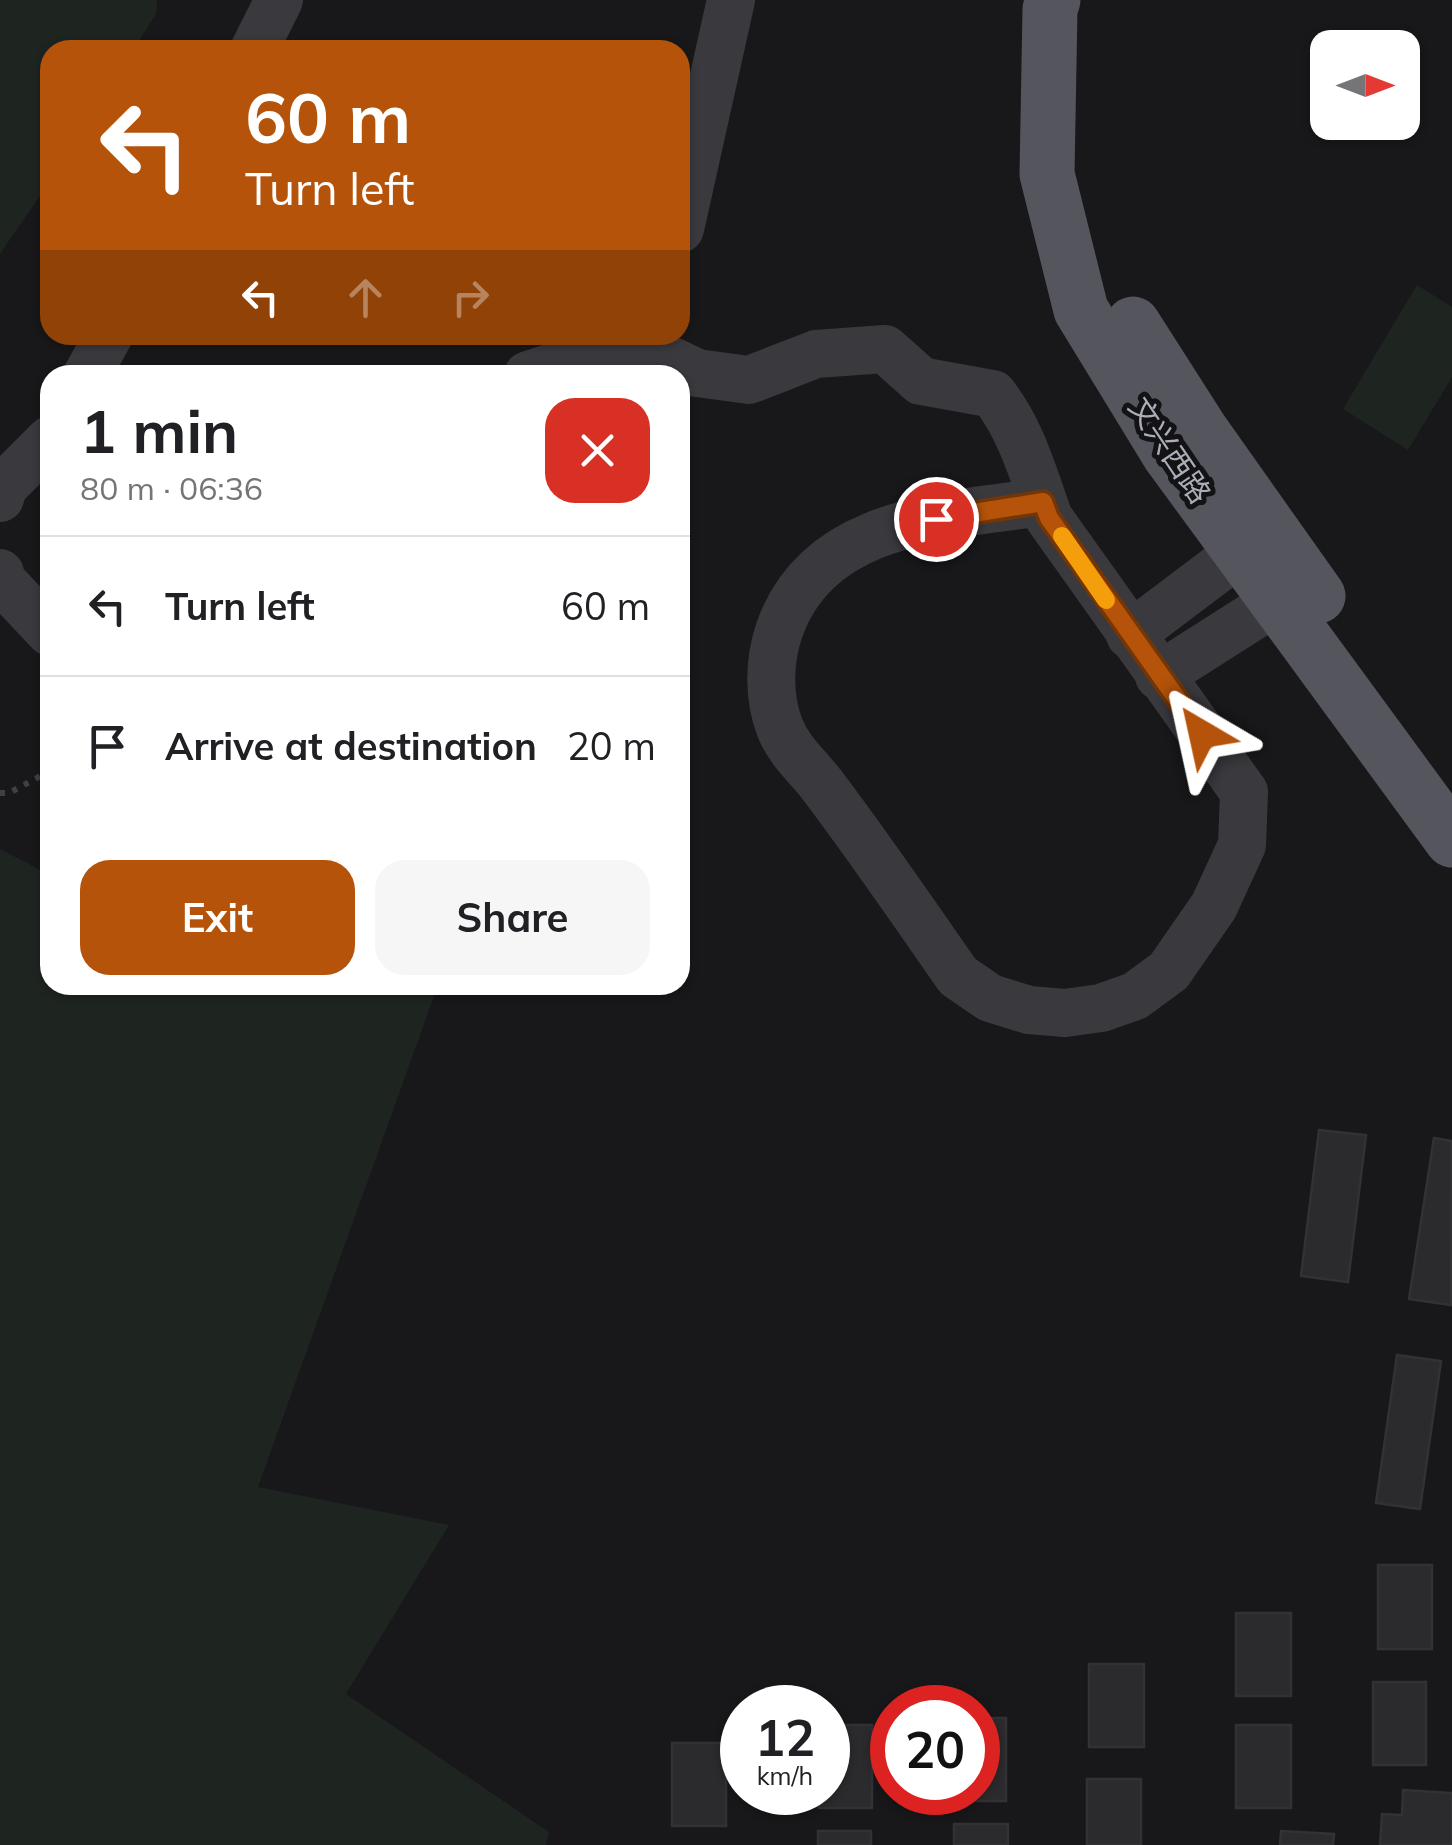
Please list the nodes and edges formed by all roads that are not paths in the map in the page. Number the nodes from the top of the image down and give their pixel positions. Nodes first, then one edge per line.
1 (278, 0) edge
2 (731, 0) edge
3 (1053, 0) edge
4 (1081, 0) edge
5 (259, 40) edge
6 (690, 184) edge
7 (634, 345) edge
8 (656, 345) edge
9 (557, 365) edge
10 (685, 365) edge
11 (690, 368) edge
12 (40, 450) edge
13 (0, 498) edge
14 (1043, 502) junction
15 (1256, 541) junction
16 (0, 573) edge
17 (1292, 591) junction
18 (40, 621) edge
19 (1130, 635) junction
20 (1159, 676) junction
21 (1452, 780) edge
22 (1452, 840) edge

1 - 5 lane
2 - 6 lane
3 - 15 main road, 文兴西路
4 - 15 main road, 文兴西路
7 - 9 lane
8 - 10 lane
11 - 14 lane
12 - 13 lane
14 - 19 lane
14 - 20 lane
15 - 17 main road, 文兴西路
15 - 19 lane
16 - 18 lane
17 - 20 lane
17 - 21 main road, 文兴西路
17 - 22 main road, 文兴西路
19 - 20 lane

